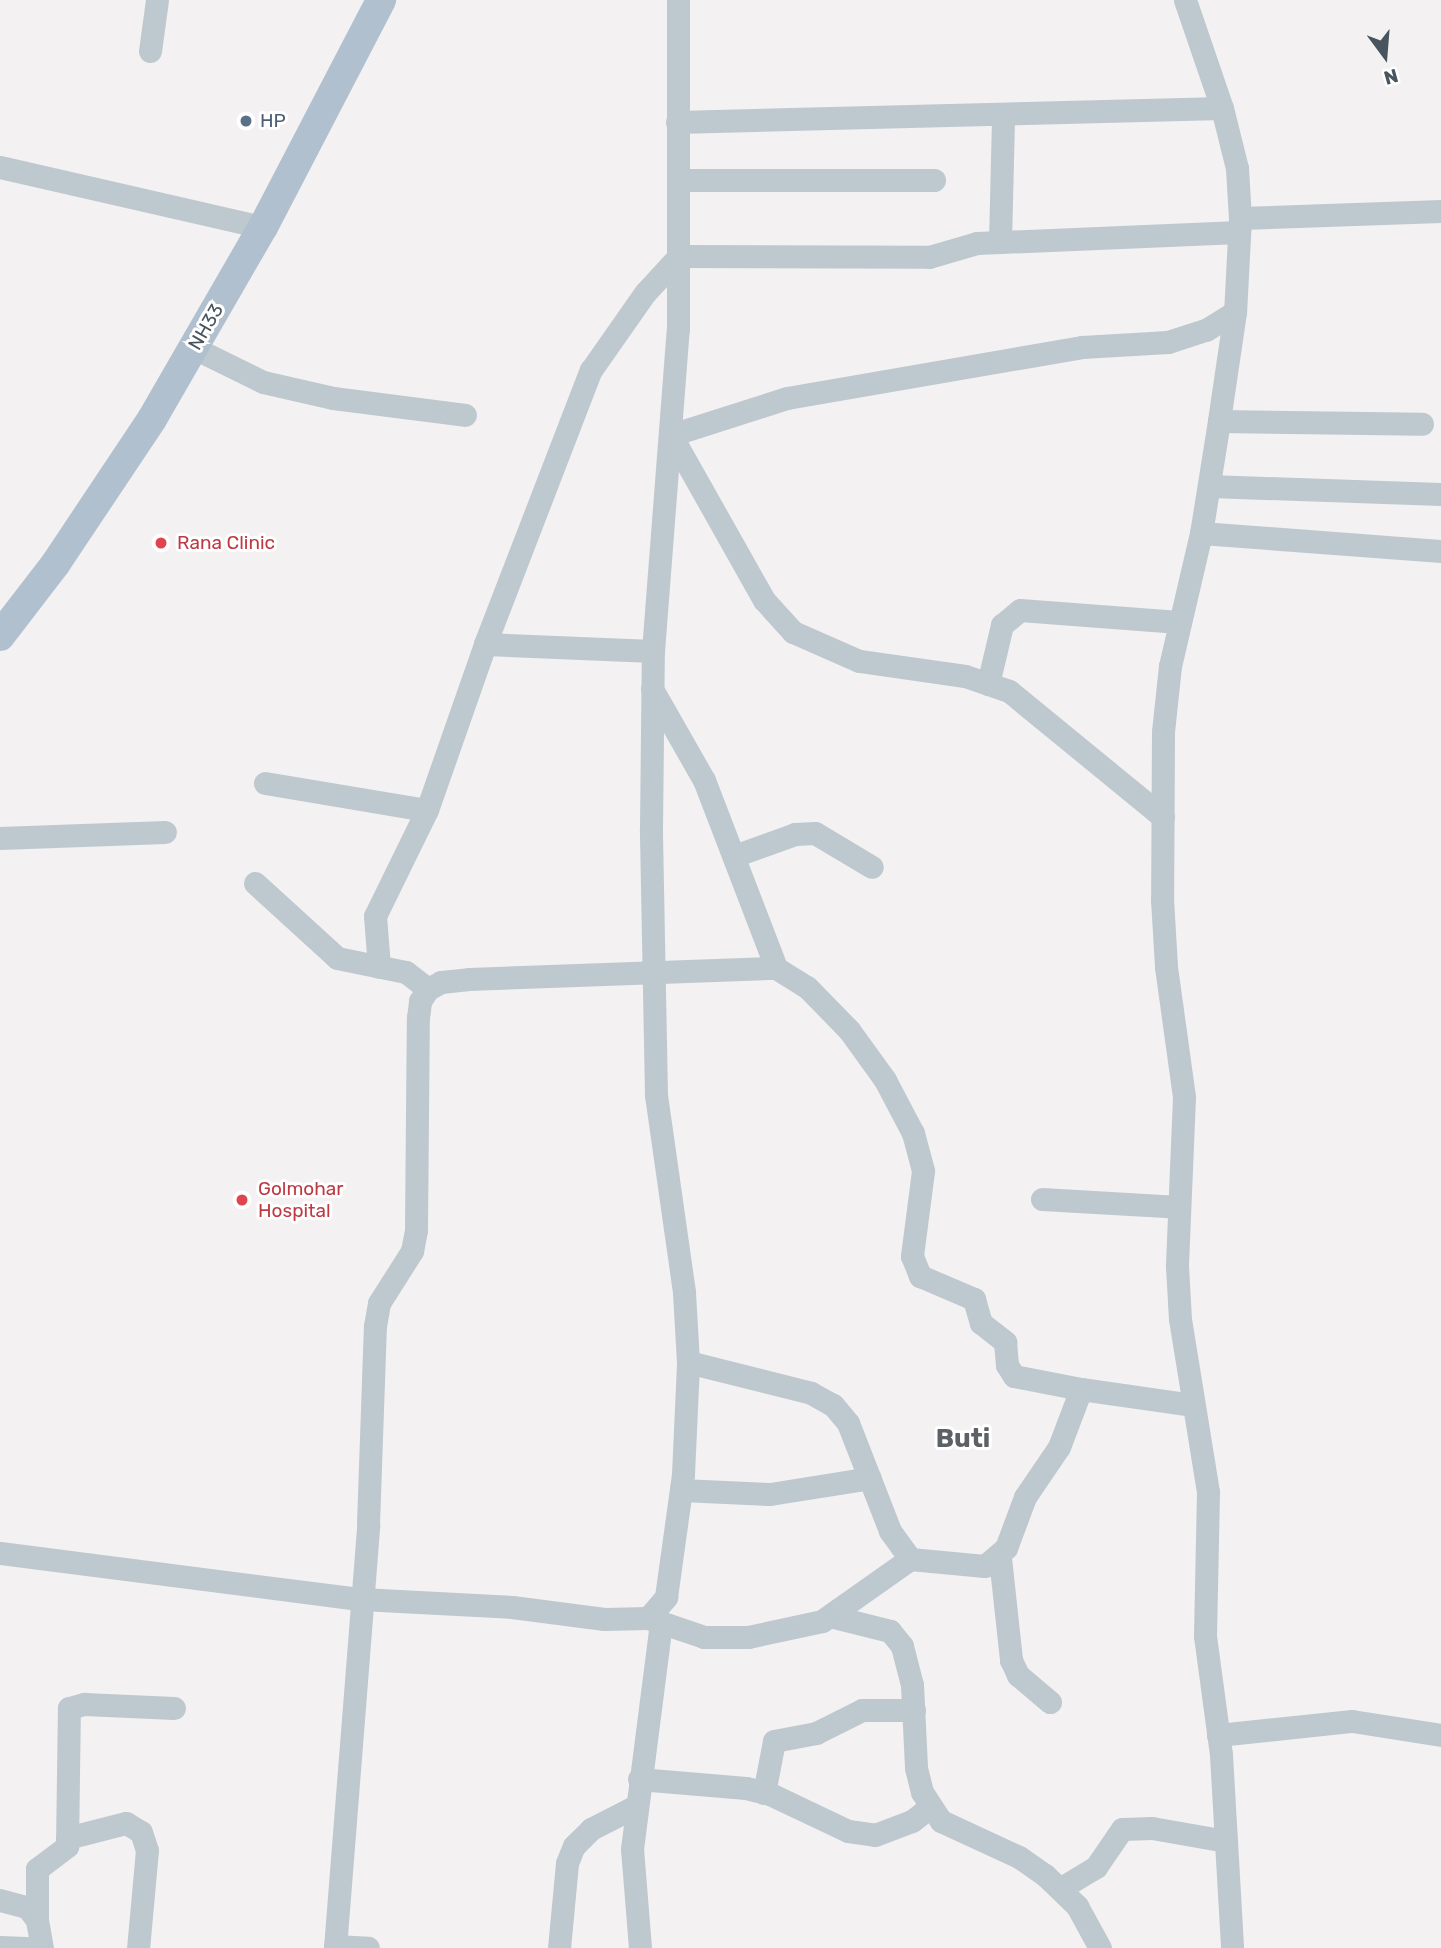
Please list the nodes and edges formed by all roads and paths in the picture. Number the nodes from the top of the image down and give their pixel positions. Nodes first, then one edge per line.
1 (157, 0) edge
2 (678, 0) edge
3 (1185, 0) edge
4 (376, 1) edge
5 (150, 51) dead end
6 (1222, 108) junction
7 (1003, 117) junction
8 (677, 122) junction
9 (0, 167) edge
10 (678, 180) junction
11 (934, 180) dead end
12 (1441, 211) edge
13 (1239, 225) junction
14 (263, 227) junction
15 (1000, 242) junction
16 (679, 256) junction
17 (1235, 312) junction
18 (194, 348) junction
19 (465, 415) dead end
20 (1219, 421) junction
21 (1422, 424) dead end
22 (671, 435) junction
23 (1209, 486) junction
24 (1441, 494) edge
25 (1201, 533) junction
26 (1441, 551) edge
27 (1179, 622) junction
28 (0, 636) edge
29 (485, 644) junction
30 (653, 651) junction
31 (988, 684) junction
32 (652, 689) junction
33 (265, 783) dead end
34 (427, 810) junction
35 (1163, 817) junction
36 (165, 832) dead end
37 (0, 838) edge
38 (734, 856) junction
39 (872, 867) dead end
40 (256, 883) dead end
41 (379, 967) junction
42 (776, 968) junction
43 (652, 972) junction
44 (428, 989) junction
45 (1042, 1199) dead end
46 (1179, 1207) junction
47 (688, 1362) junction
48 (1081, 1388) junction
49 (1192, 1405) junction
50 (870, 1478) junction
51 (681, 1490) junction
52 (0, 1553) edge
53 (1000, 1558) junction
54 (910, 1559) junction
55 (361, 1599) junction
56 (830, 1616) junction
57 (654, 1621) junction
58 (1050, 1702) dead end
59 (174, 1708) dead end
60 (914, 1710) junction
61 (1218, 1735) junction
62 (1441, 1735) edge
63 (639, 1779) junction
64 (764, 1793) junction
65 (636, 1806) junction
66 (930, 1807) junction
67 (67, 1838) junction
68 (1226, 1841) junction
69 (1061, 1888) junction
70 (0, 1900) edge
71 (37, 1920) junction
72 (0, 1947) edge
73 (335, 1947) edge
74 (26, 1948) edge
75 (43, 1948) edge
76 (138, 1948) edge
77 (368, 1948) edge
78 (559, 1948) edge
79 (640, 1948) edge
80 (1100, 1948) edge
81 (1233, 1948) edge

1 - 5 street
2 - 8 street
3 - 6 street
4 - 14 main road, NH33
6 - 7 street
6 - 13 street
7 - 8 street
7 - 15 street
8 - 10 street
9 - 14 street
10 - 11 street
10 - 16 street
12 - 13 street
13 - 15 street
13 - 17 street
14 - 18 main road, NH33
15 - 16 street
16 - 22 street
16 - 29 street
17 - 20 street
17 - 22 street
18 - 19 street
18 - 28 main road, NH33
20 - 21 street
20 - 23 street
22 - 30 street
22 - 31 street
23 - 24 street
23 - 25 street
25 - 26 street
25 - 27 street
27 - 31 street
27 - 35 street
29 - 30 street
29 - 34 street
30 - 32 street
31 - 35 street
32 - 38 street
32 - 43 street
33 - 34 street
34 - 41 street
35 - 46 street
36 - 37 street
38 - 39 street
38 - 42 street
40 - 41 street
41 - 44 street
42 - 43 street
42 - 48 street
43 - 44 street
43 - 47 street
44 - 55 street
45 - 46 street
46 - 49 street
47 - 50 street
47 - 51 street
48 - 49 street
48 - 53 street
49 - 61 street
50 - 51 street
50 - 54 street
51 - 57 street
52 - 55 street
53 - 54 street
53 - 58 street
54 - 56 street
55 - 57 street
55 - 73 street
56 - 57 street
56 - 60 street
57 - 63 street
59 - 67 street
60 - 64 street
60 - 66 street
61 - 62 street
61 - 68 street
63 - 64 street
63 - 65 street
64 - 66 street
65 - 78 street
65 - 79 street
66 - 69 street
67 - 71 street
67 - 76 street
68 - 69 street
68 - 81 street
69 - 80 street
70 - 71 street
71 - 75 street
72 - 74 street
73 - 77 street

